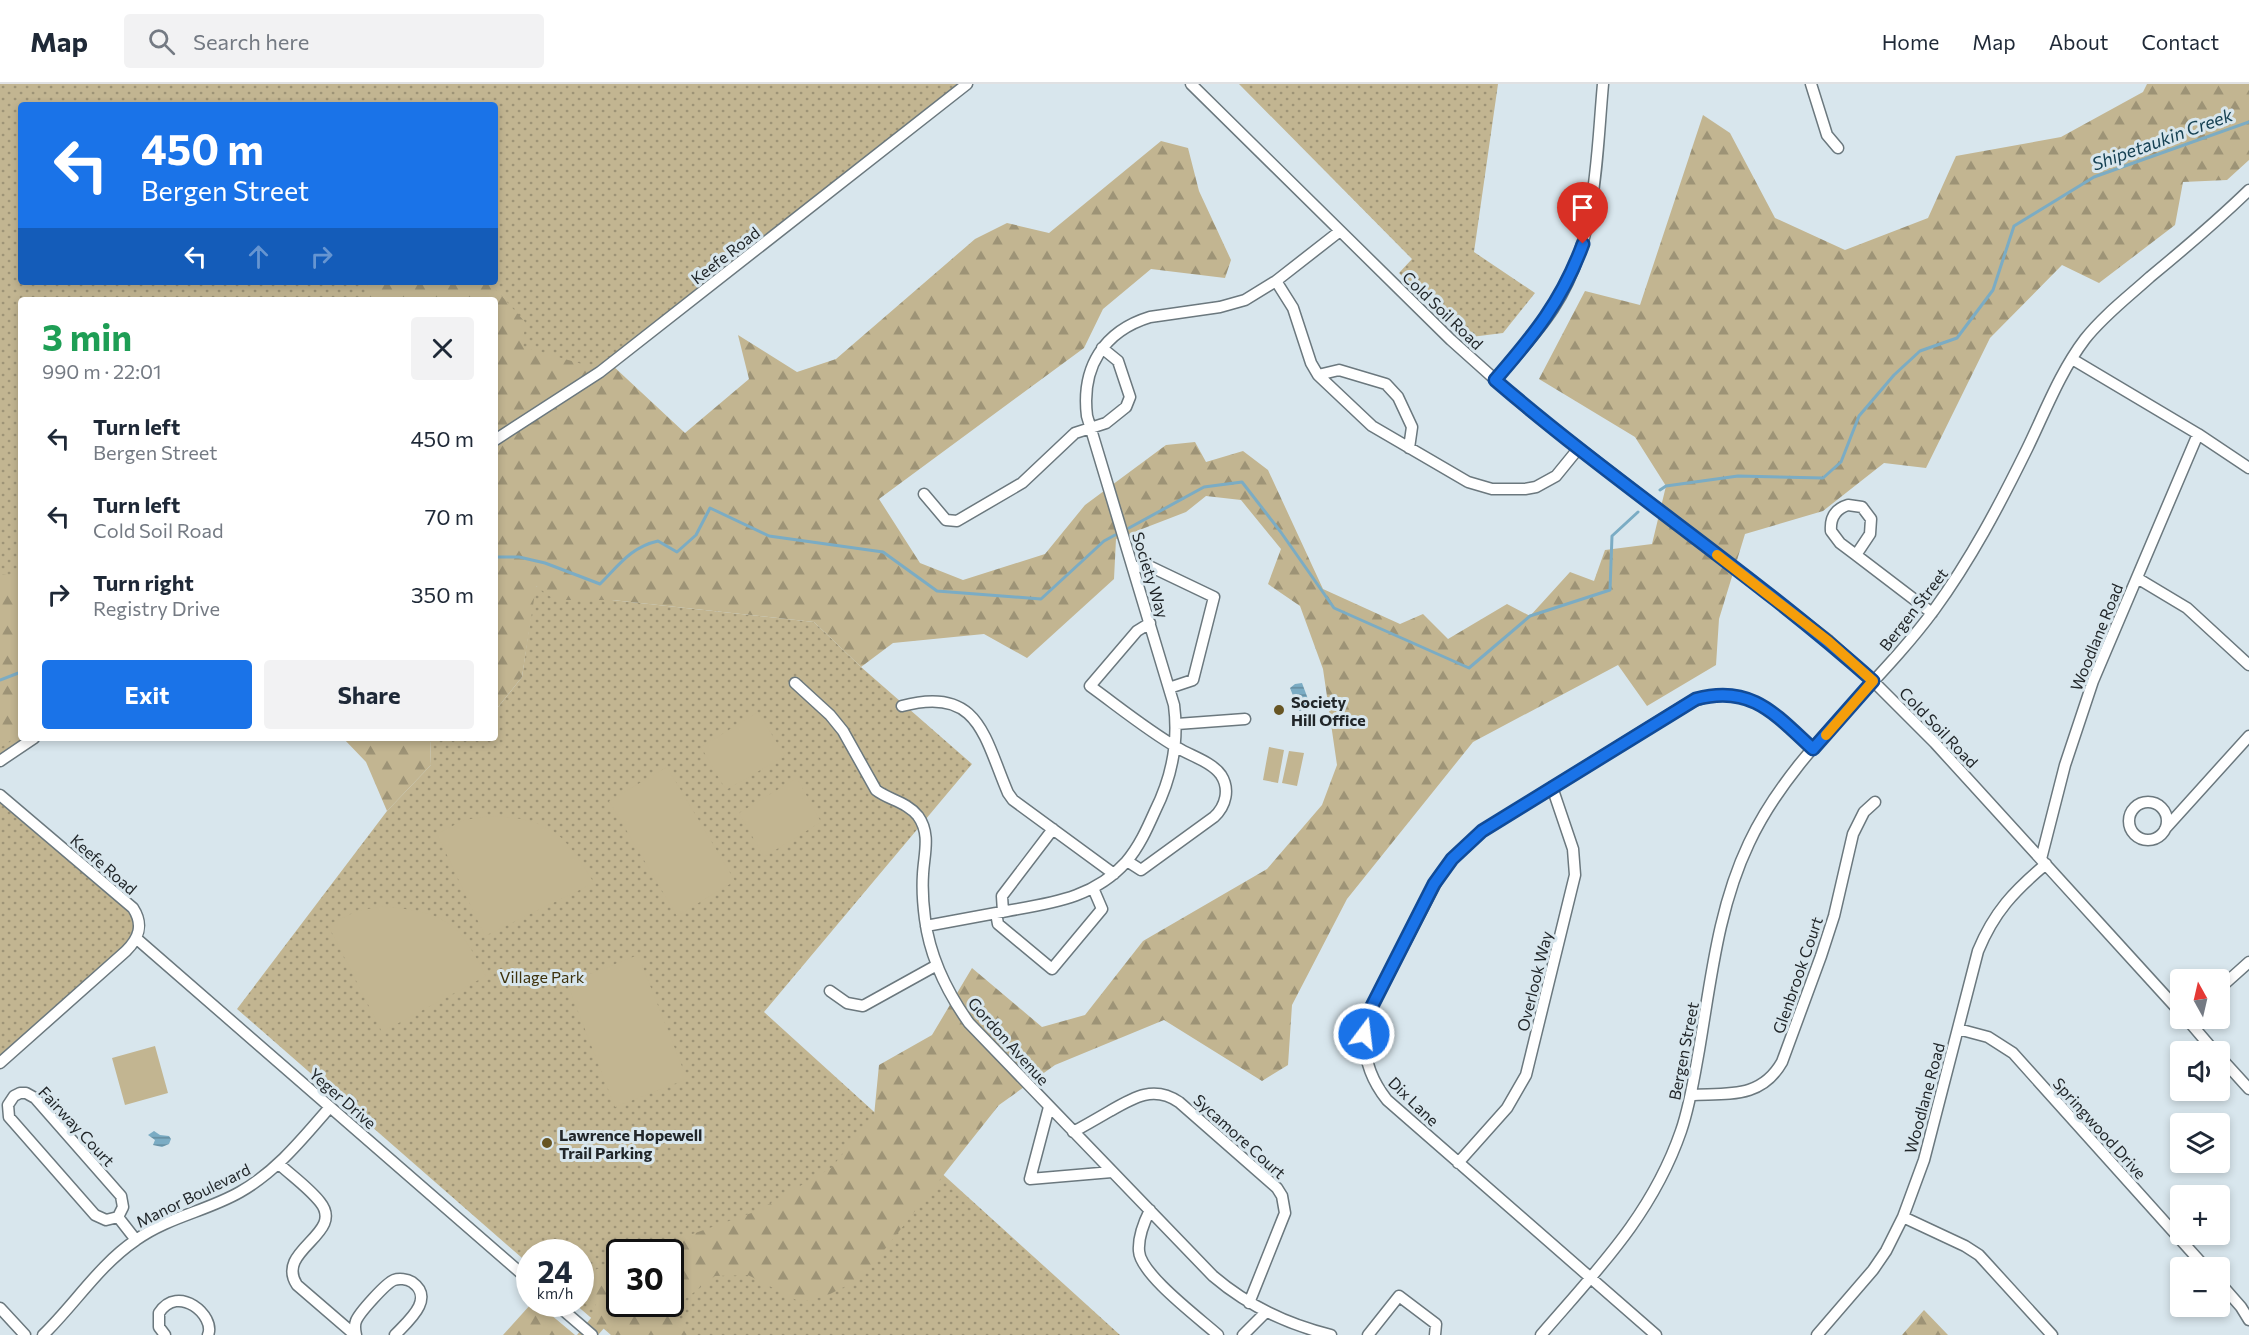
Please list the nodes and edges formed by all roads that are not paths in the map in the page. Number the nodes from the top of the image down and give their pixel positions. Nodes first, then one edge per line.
1 (967, 84) edge
2 (1191, 84) edge
3 (1603, 84) edge
4 (1811, 84) edge
5 (1838, 148) dead end
6 (2249, 190) edge
7 (1340, 231) junction
8 (1276, 281) junction
9 (1102, 348) junction
10 (2072, 359) junction
11 (1318, 375) junction
12 (1495, 380) junction
13 (1091, 428) junction
14 (2198, 434) junction
15 (498, 438) edge
16 (1409, 448) junction
17 (1578, 449) junction
18 (2249, 468) edge
19 (924, 494) dead end
20 (1856, 555) junction
21 (1133, 568) junction
22 (2137, 578) junction
23 (1932, 613) junction
24 (1150, 623) junction
25 (2249, 665) edge
26 (1873, 681) junction
27 (795, 683) dead end
28 (1169, 688) junction
29 (902, 706) dead end
30 (1245, 719) dead end
31 (1177, 724) junction
32 (2249, 736) edge
33 (30, 741) edge
34 (1176, 747) junction
35 (1813, 749) junction
36 (0, 761) edge
37 (1552, 787) junction
38 (0, 795) edge
39 (1875, 802) dead end
40 (1053, 829) junction
41 (2165, 829) dead end
42 (1127, 861) junction
43 (2044, 861) junction
44 (1114, 874) junction
45 (1094, 888) junction
46 (1000, 912) junction
47 (926, 926) junction
48 (137, 939) junction
49 (2249, 962) edge
50 (937, 966) junction
51 (2230, 979) edge
52 (830, 991) dead end
53 (2170, 1000) edge
54 (1958, 1029) junction
55 (2195, 1029) edge
56 (2206, 1041) edge
57 (0, 1064) edge
58 (2230, 1068) edge
59 (2249, 1089) edge
60 (1691, 1095) junction
61 (330, 1107) junction
62 (1049, 1107) junction
63 (1073, 1132) junction
64 (1458, 1163) junction
65 (279, 1164) junction
66 (1112, 1172) junction
67 (1150, 1210) junction
68 (118, 1217) junction
69 (1903, 1217) junction
70 (136, 1240) junction
71 (2196, 1257) edge
72 (516, 1269) edge
73 (1590, 1278) junction
74 (2230, 1294) edge
75 (1249, 1303) junction
76 (0, 1308) edge
77 (1265, 1312) junction
78 (571, 1317) edge
79 (2249, 1320) edge
80 (25, 1335) edge
81 (43, 1335) edge
82 (165, 1335) edge
83 (208, 1335) edge
84 (355, 1335) edge
85 (395, 1335) edge
86 (592, 1335) edge
87 (1218, 1335) edge
88 (1243, 1335) edge
89 (1331, 1335) edge
90 (1368, 1335) edge
91 (1435, 1335) edge
92 (1541, 1335) edge
93 (1656, 1335) edge
94 (1817, 1335) edge
95 (2052, 1335) edge

1 - 15 street, Keefe Road
2 - 7 street, Cold Soil Road
3 - 12 street
4 - 5 street
6 - 10 street, Bergen Street
7 - 8 street, Society Way
7 - 12 street, Cold Soil Road
8 - 9 street, Society Way
8 - 11 street
9 - 13 street, Society Way
9 - 13 street
10 - 14 street
10 - 23 street, Bergen Street
11 - 16 street
11 - 16 street
12 - 17 street, Cold Soil Road
13 - 19 street
13 - 21 street, Society Way
14 - 18 street
14 - 22 street, Woodlane Road
16 - 17 street
17 - 26 street, Cold Soil Road
20 - 20 street
20 - 23 street
21 - 24 street, Society Way
21 - 28 street
22 - 25 street
22 - 43 street, Woodlane Road
23 - 26 street, Bergen Street
24 - 28 street, Society Way
24 - 34 street
26 - 35 street, Bergen Street
26 - 43 street, Cold Soil Road
27 - 47 street, Gordon Avenue
28 - 31 street, Society Way
29 - 40 street
30 - 31 street
31 - 34 street, Society Way
32 - 41 street
33 - 36 street
34 - 42 street, Society Way
34 - 42 street
35 - 37 street, Dix Lane
35 - 60 street, Bergen Street
37 - 64 street, Overlook Way
37 - 64 street, Dix Lane
38 - 48 street, Keefe Road
39 - 60 street, Glenbrook Court
40 - 44 street
40 - 46 street
42 - 44 street, Society Way
43 - 53 street, Cold Soil Road
43 - 54 street, Woodlane Road
44 - 45 street, Society Way
45 - 46 street, Society Way
45 - 46 street
46 - 47 street, Society Way
47 - 50 street, Gordon Avenue
48 - 57 street
48 - 61 street, Yeger Drive
49 - 51 street
50 - 52 street
50 - 62 street, Gordon Avenue
54 - 69 street, Woodlane Road
54 - 71 street, Springwood Drive
55 - 56 street, Cold Soil Road
58 - 59 street
60 - 73 street, Bergen Street
61 - 65 street, Manor Boulevard
61 - 72 street, Yeger Drive
62 - 63 street, Gordon Avenue
62 - 66 street
63 - 66 street, Gordon Avenue
63 - 75 street, Sycamore Court
64 - 73 street, Dix Lane
65 - 70 street, Manor Boulevard
65 - 84 street
66 - 67 street, Gordon Avenue
67 - 75 street, Gordon Avenue
67 - 87 street
68 - 68 street, Fairway Court
68 - 70 street
69 - 94 street, Woodlane Road
69 - 95 street
70 - 81 street, Manor Boulevard
73 - 92 street, Bergen Street
73 - 93 street
74 - 79 street
75 - 77 street, Gordon Avenue
76 - 80 street
77 - 88 street
77 - 89 street, Gordon Avenue
78 - 86 street
82 - 83 street
84 - 85 street
90 - 91 street

